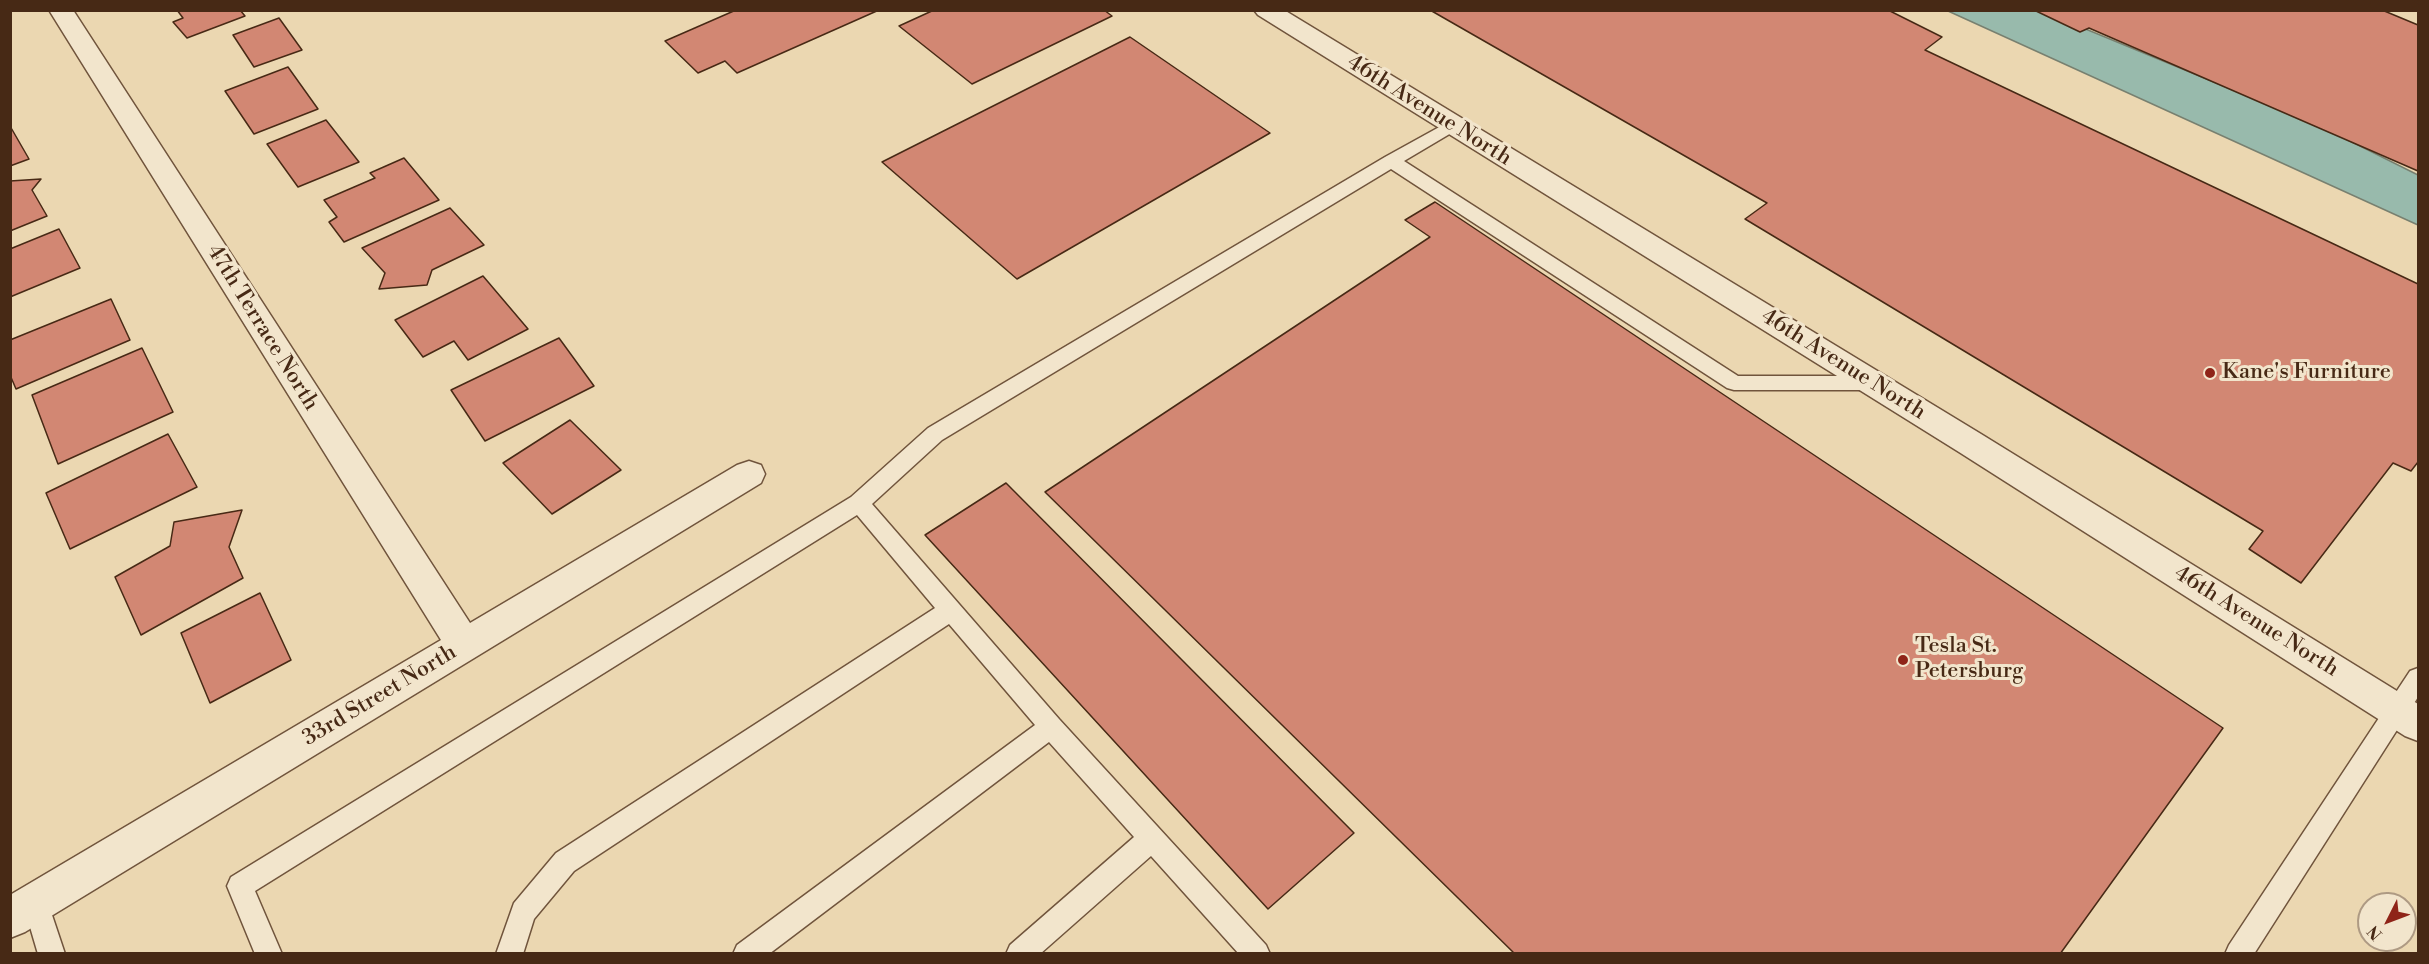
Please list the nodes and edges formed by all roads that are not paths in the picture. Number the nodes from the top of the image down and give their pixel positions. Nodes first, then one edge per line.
1 (61, 10) edge
2 (1266, 10) edge
3 (1452, 125) junction
4 (1390, 161) junction
5 (1873, 383) junction
6 (750, 474) dead end
7 (859, 502) junction
8 (951, 610) junction
9 (464, 645) junction
10 (2418, 678) edge
11 (2408, 717) edge
12 (1051, 727) junction
13 (1152, 838) junction
14 (23, 911) edge
15 (52, 954) edge
16 (269, 954) edge
17 (510, 954) edge
18 (746, 954) edge
19 (1019, 954) edge
20 (1257, 954) edge
21 (2238, 954) edge

1 - 9 street, 47th Terrace North
2 - 3 street, 46th Avenue North
3 - 4 lane
3 - 5 street, 46th Avenue North
4 - 5 lane
4 - 7 lane
5 - 11 street, 46th Avenue North
6 - 9 street, 33rd Street North
7 - 8 lane
7 - 16 lane
8 - 12 lane
8 - 17 lane
9 - 14 street, 33rd Street North
10 - 11 lane
11 - 21 lane
12 - 13 lane
12 - 18 lane
13 - 19 lane
13 - 20 lane
14 - 15 lane

